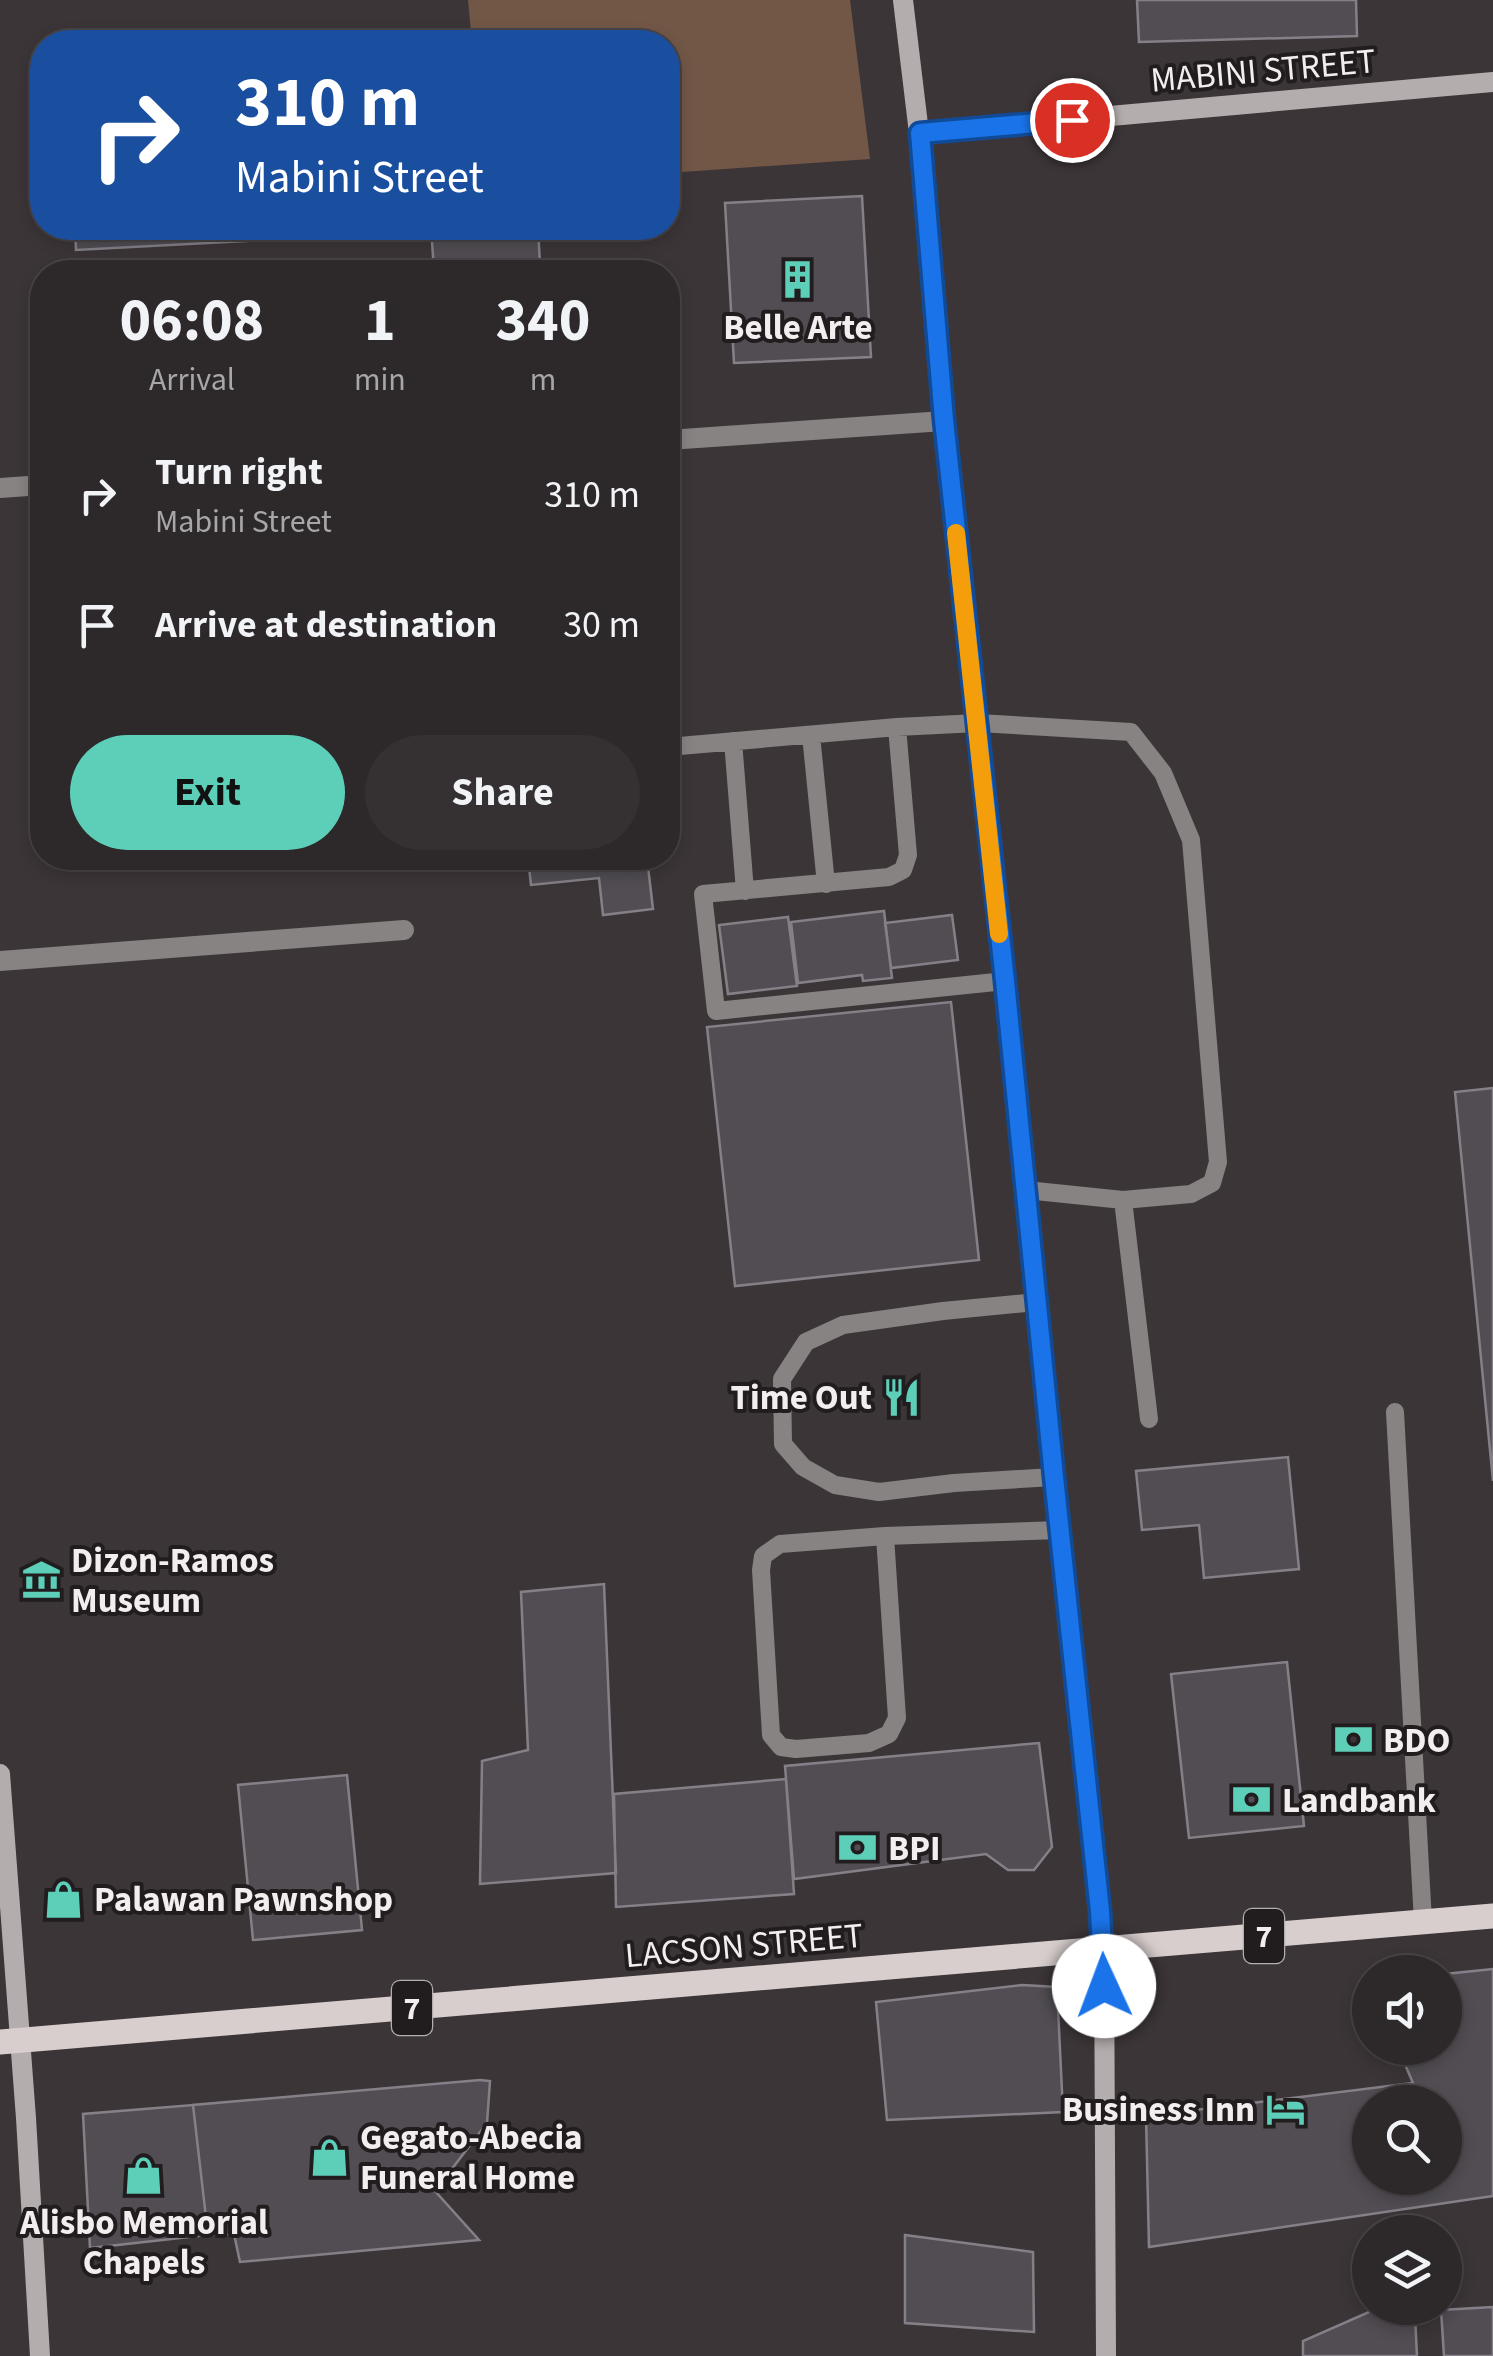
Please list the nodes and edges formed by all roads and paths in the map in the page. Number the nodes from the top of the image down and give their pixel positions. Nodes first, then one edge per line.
1 (903, 0) edge
2 (1493, 82) edge
3 (920, 133) junction
4 (944, 420) junction
5 (680, 439) edge
6 (30, 486) edge
7 (0, 488) edge
8 (978, 723) junction
9 (897, 727) junction
10 (811, 735) junction
11 (733, 741) junction
12 (680, 745) edge
13 (826, 884) junction
14 (745, 891) junction
15 (404, 930) dead end
16 (0, 961) edge
17 (1005, 981) junction
18 (1026, 1190) junction
19 (1123, 1200) junction
20 (1038, 1302) junction
21 (1395, 1412) dead end
22 (1148, 1419) dead end
23 (1054, 1477) junction
24 (1060, 1530) junction
25 (885, 1536) junction
26 (0, 1774) edge
27 (1493, 1916) edge
28 (1424, 1922) junction
29 (1104, 1949) junction
30 (10, 2041) edge
31 (40, 2356) edge
32 (1106, 2356) edge

1 - 3 street
2 - 3 street, MABINI STREET
3 - 4 street
4 - 5 street
4 - 8 street
6 - 7 street
8 - 9 lane
8 - 17 street
8 - 19 lane
9 - 10 lane
9 - 13 lane
10 - 11 lane
10 - 13 lane
11 - 12 lane
11 - 14 lane
13 - 14 lane
14 - 17 lane
15 - 16 street
17 - 18 street
18 - 19 lane
18 - 20 street
19 - 22 lane
20 - 23 street
20 - 23 lane
21 - 28 lane
23 - 24 street
24 - 25 lane
24 - 29 street
25 - 25 lane
26 - 30 street
27 - 28 main road, LACSON STREET / 7
28 - 29 main road, LACSON STREET / 7
29 - 30 main road, LACSON STREET / 7
29 - 32 street
30 - 31 street

